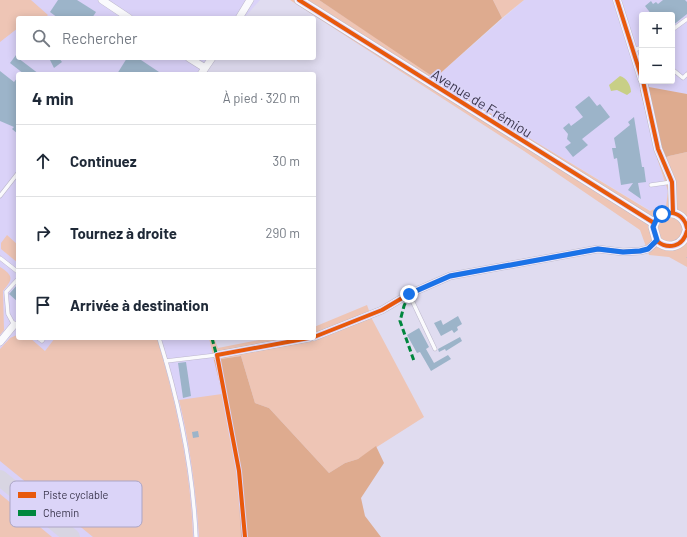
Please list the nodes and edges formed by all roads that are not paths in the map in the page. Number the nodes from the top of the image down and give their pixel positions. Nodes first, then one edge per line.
1 (102, 0) edge
2 (250, 0) edge
3 (299, 0) edge
4 (617, 0) edge
5 (126, 16) edge
6 (240, 16) edge
7 (687, 19) edge
8 (675, 28) edge
9 (639, 48) edge
10 (634, 50) junction
11 (191, 60) edge
12 (211, 60) edge
13 (639, 60) edge
14 (203, 71) edge
15 (675, 71) edge
16 (687, 74) edge
17 (643, 84) edge
18 (16, 176) edge
19 (672, 182) junction
20 (652, 185) dead end
21 (0, 196) edge
22 (673, 212) junction
23 (654, 222) junction
24 (687, 227) edge
25 (687, 232) edge
26 (657, 240) junction
27 (685, 252) edge
28 (0, 258) edge
29 (16, 270) edge
30 (16, 281) edge
31 (409, 294) junction
32 (16, 325) edge
33 (316, 336) edge
34 (160, 340) edge
35 (298, 340) edge
36 (0, 342) edge
37 (435, 349) dead end
38 (217, 355) joint
39 (166, 361) junction
40 (196, 537) edge

1 - 5 street
2 - 6 street
3 - 23 main road, Avenue de Frémiou
4 - 10 street
7 - 8 lane
9 - 10 lane
10 - 13 street
11 - 14 street
12 - 14 street
15 - 16 lane
17 - 19 street
18 - 21 lane
19 - 20 lane
19 - 22 street
22 - 23 main road
22 - 24 main road
23 - 26 main road
25 - 27 main road
26 - 27 main road
26 - 31 street
28 - 29 lane
30 - 32 lane
31 - 33 street
31 - 37 lane
32 - 36 street
34 - 39 lane
35 - 38 street
38 - 39 lane
39 - 40 lane

